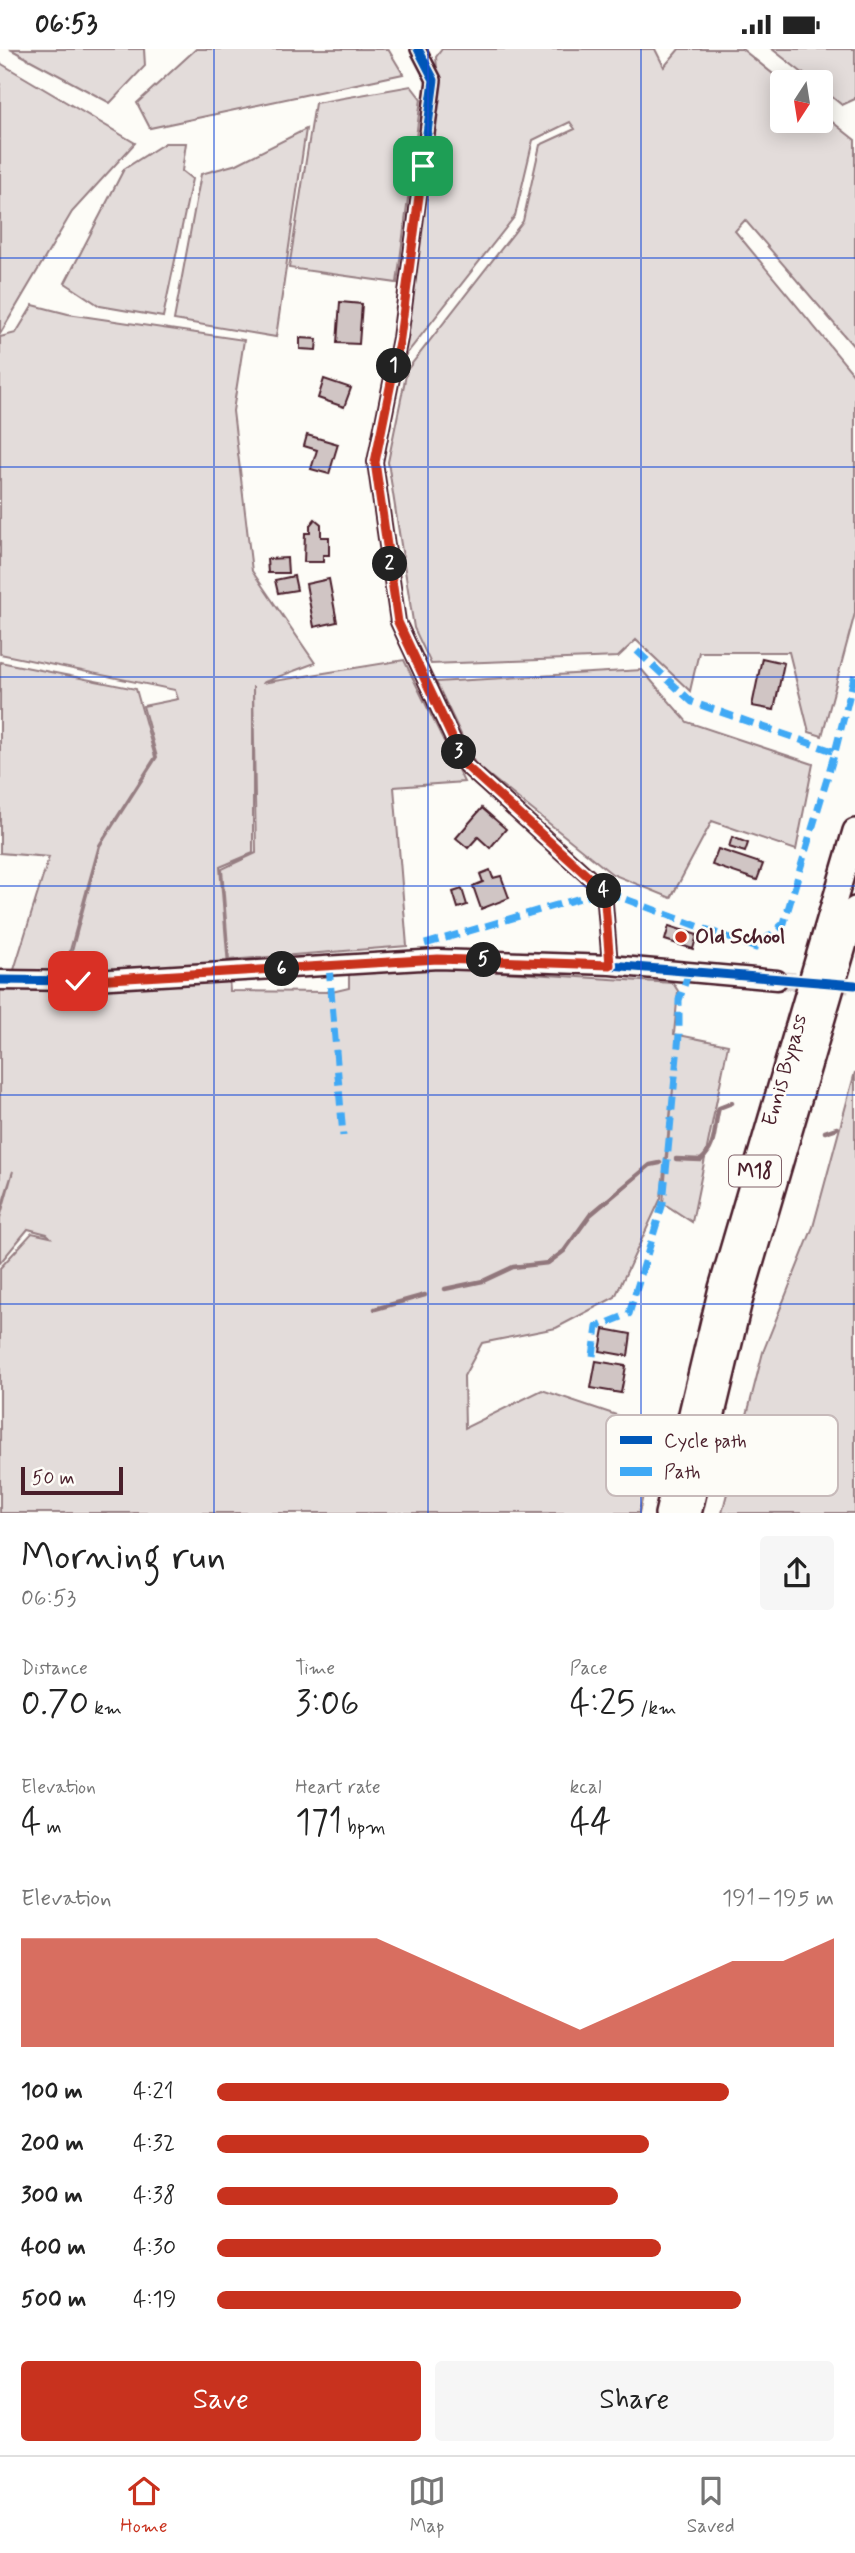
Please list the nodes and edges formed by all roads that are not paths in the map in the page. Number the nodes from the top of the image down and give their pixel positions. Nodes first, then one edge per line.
1 (418, 49) edge
2 (855, 831) edge
3 (855, 909) edge
4 (610, 965) junction
5 (0, 980) edge
6 (777, 980) tunnel mouth
7 (691, 1415) edge
8 (713, 1415) edge

1 - 4 street
2 - 7 highway, Ennis Bypass / M18
3 - 8 highway, Ennis Bypass / M18
4 - 5 street
4 - 6 street

